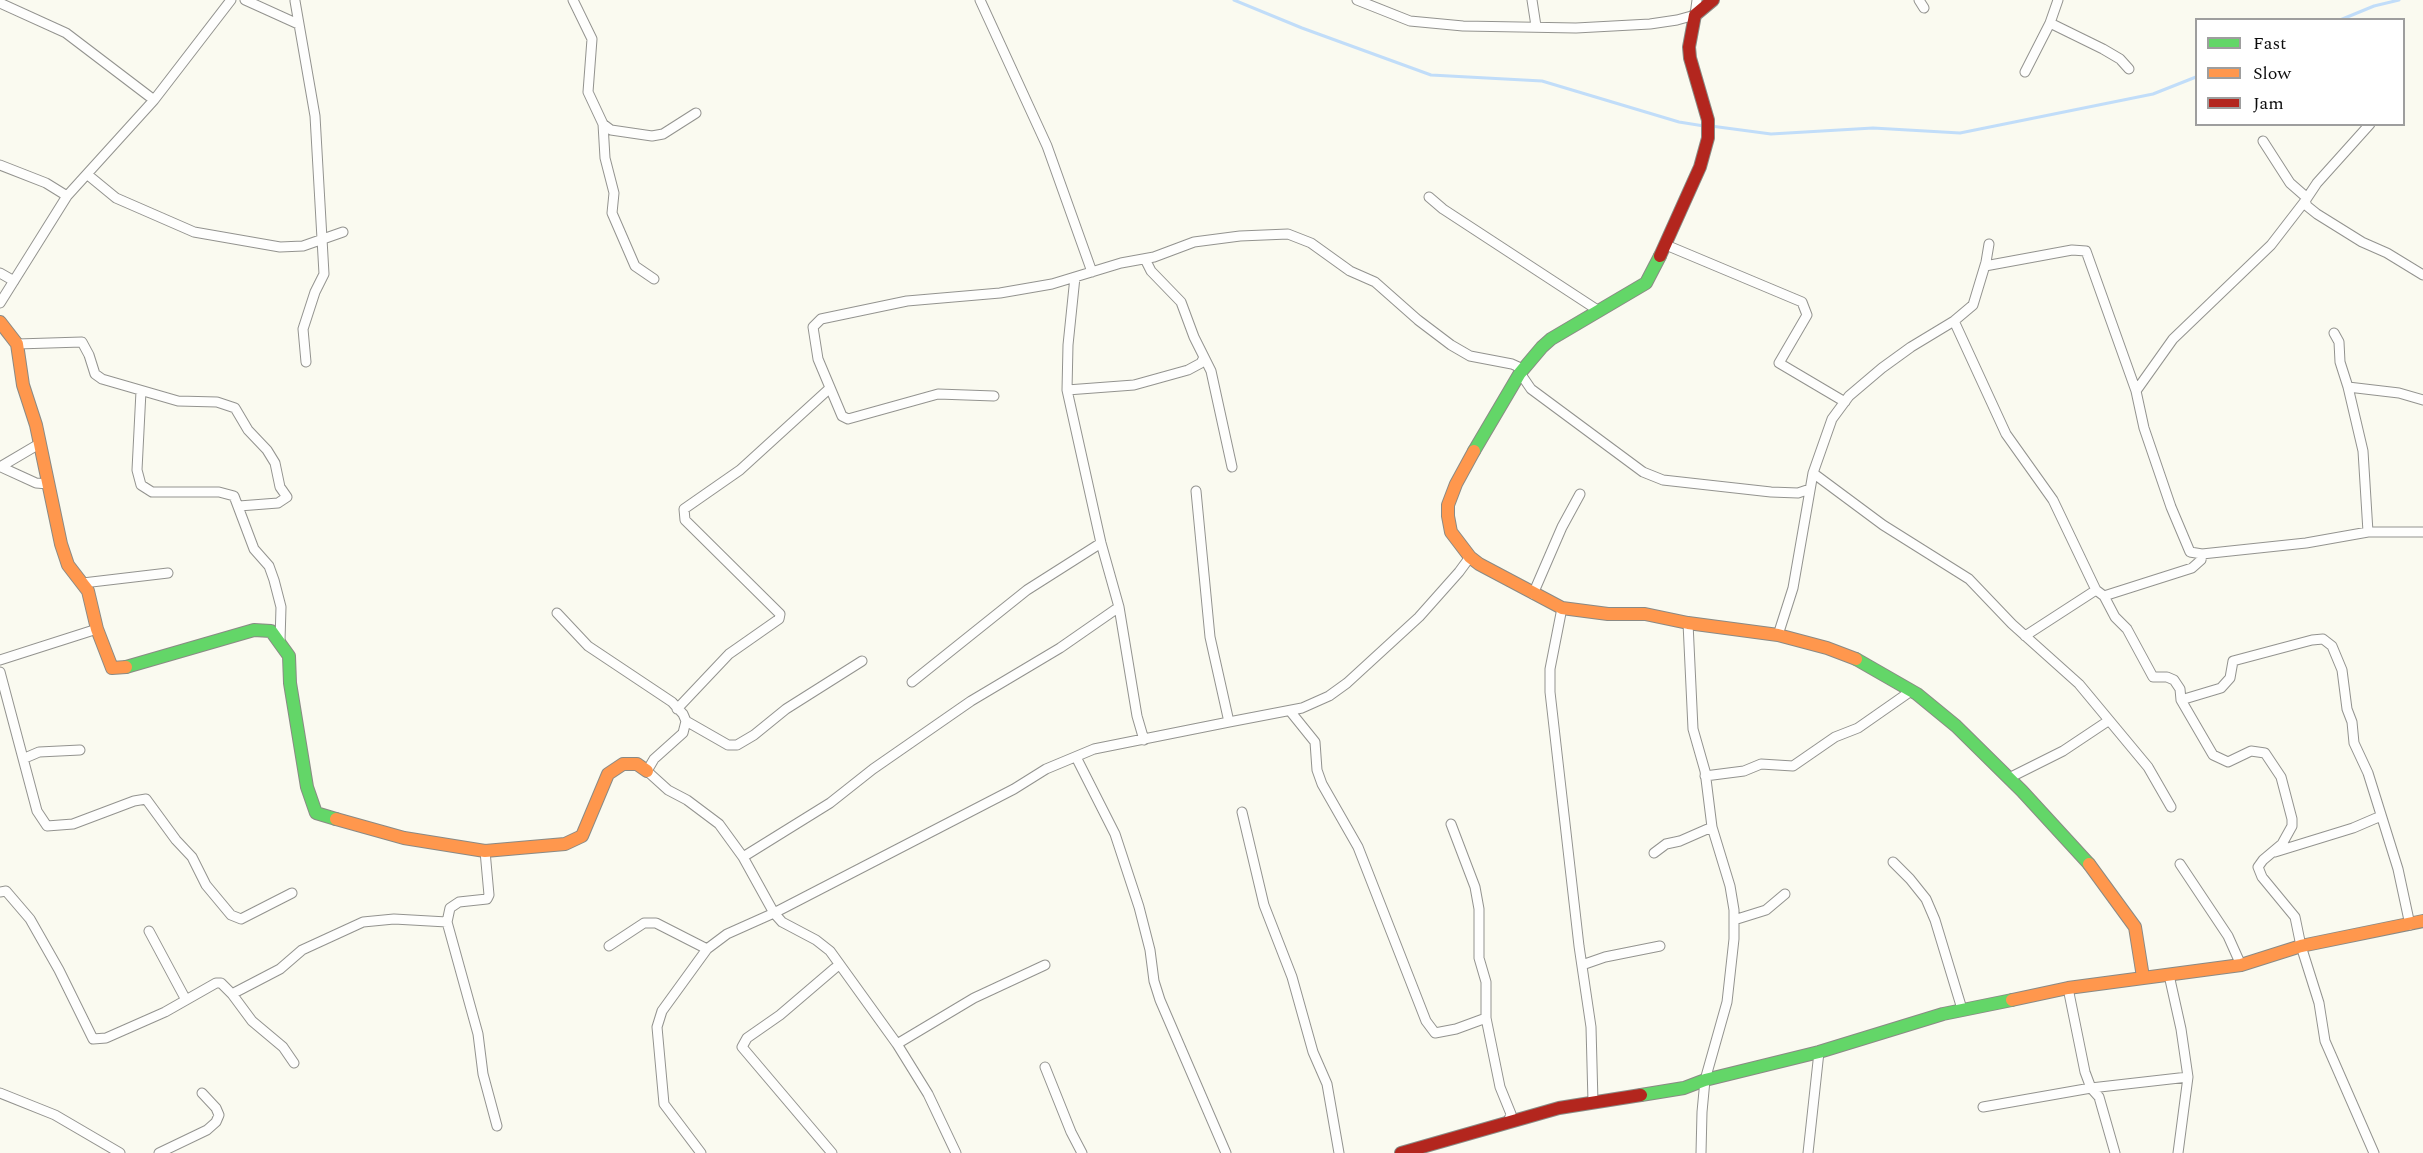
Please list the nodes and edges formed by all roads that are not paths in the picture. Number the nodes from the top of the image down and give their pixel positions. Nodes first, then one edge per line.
1 (231, 0) edge
2 (245, 0) edge
3 (573, 0) edge
4 (981, 0) edge
5 (1357, 0) edge
6 (1532, 0) edge
7 (1706, 0) edge
8 (2058, 0) edge
9 (295, 1) edge
10 (0, 3) edge
11 (1695, 15) junction
12 (2050, 23) junction
13 (298, 24) junction
14 (1536, 26) junction
15 (2130, 69) dead end
16 (2025, 72) dead end
17 (154, 100) junction
18 (696, 113) dead end
19 (603, 124) junction
20 (2368, 126) edge
21 (2263, 141) dead end
22 (0, 165) edge
23 (88, 175) junction
24 (67, 196) junction
25 (1429, 196) dead end
26 (2306, 199) junction
27 (343, 232) dead end
28 (322, 241) junction
29 (1989, 244) dead end
30 (1666, 245) junction
31 (1145, 259) junction
32 (1985, 266) junction
33 (1092, 272) junction
34 (0, 273) edge
35 (2423, 275) edge
36 (1075, 277) junction
37 (654, 279) dead end
38 (14, 281) junction
39 (0, 303) edge
40 (1599, 311) junction
41 (1954, 321) junction
42 (0, 322) edge
43 (2334, 333) dead end
44 (17, 344) junction
45 (1204, 357) junction
46 (306, 363) dead end
47 (1521, 371) junction
48 (2348, 387) junction
49 (830, 388) junction
50 (2423, 388) edge
51 (1067, 390) junction
52 (141, 391) junction
53 (2136, 391) junction
54 (994, 396) dead end
55 (2421, 399) edge
56 (1845, 402) junction
57 (39, 444) junction
58 (0, 467) edge
59 (1232, 467) dead end
60 (1813, 473) junction
61 (48, 484) junction
62 (1810, 489) junction
63 (1196, 491) dead end
64 (1580, 495) dead end
65 (239, 506) junction
66 (2368, 532) junction
67 (2423, 532) edge
68 (1101, 543) junction
69 (2202, 554) junction
70 (1470, 557) junction
71 (168, 573) dead end
72 (83, 583) junction
73 (2096, 590) junction
74 (1533, 594) junction
75 (2104, 596) junction
76 (1119, 606) junction
77 (1562, 608) junction
78 (556, 613) dead end
79 (1688, 623) junction
80 (97, 629) junction
81 (1778, 635) junction
82 (2025, 636) junction
83 (280, 641) junction
84 (0, 660) edge
85 (862, 661) dead end
86 (0, 672) edge
87 (912, 682) dead end
88 (1911, 691) junction
89 (2181, 700) junction
90 (677, 709) junction
91 (1290, 711) junction
92 (686, 721) junction
93 (2108, 721) junction
94 (1229, 722) junction
95 (1144, 740) junction
96 (80, 750) dead end
97 (1076, 757) junction
98 (25, 758) junction
99 (647, 771) junction
100 (1706, 776) junction
101 (2009, 778) junction
102 (2171, 807) dead end
103 (1242, 812) dead end
104 (2381, 816) junction
105 (1451, 824) dead end
106 (1712, 828) junction
107 (485, 851) junction
108 (2273, 852) junction
109 (1654, 853) dead end
110 (743, 857) junction
111 (1893, 862) dead end
112 (2180, 864) dead end
113 (0, 892) edge
114 (292, 893) dead end
115 (1785, 894) dead end
116 (774, 913) junction
117 (1734, 920) junction
118 (2423, 921) edge
119 (447, 922) junction
120 (2410, 925) junction
121 (149, 931) dead end
122 (609, 945) dead end
123 (1660, 946) dead end
124 (2301, 946) junction
125 (707, 949) junction
126 (1045, 964) dead end
127 (1582, 965) junction
128 (2241, 965) junction
129 (840, 966) junction
130 (2169, 975) junction
131 (2144, 977) junction
132 (2068, 988) junction
133 (232, 994) junction
134 (186, 1000) junction
135 (1962, 1010) junction
136 (1486, 1018) junction
137 (897, 1044) junction
138 (1819, 1052) junction
139 (294, 1063) dead end
140 (1045, 1067) dead end
141 (2188, 1077) junction
142 (1706, 1080) junction
143 (2091, 1088) junction
144 (0, 1093) edge
145 (202, 1093) dead end
146 (1593, 1102) junction
147 (1983, 1107) dead end
148 (1508, 1122) junction
149 (497, 1126) dead end
150 (106, 1145) junction
151 (97, 1153) edge
152 (120, 1153) edge
153 (159, 1153) edge
154 (701, 1153) edge
155 (832, 1153) edge
156 (956, 1153) edge
157 (1082, 1153) edge
158 (1226, 1153) edge
159 (1339, 1153) edge
160 (1401, 1153) edge
161 (1701, 1153) edge
162 (1810, 1153) edge
163 (2115, 1153) edge
164 (2178, 1153) edge
165 (2374, 1153) edge

1 - 17 street
2 - 13 street
3 - 19 street
4 - 33 street
5 - 14 street
6 - 14 street
7 - 11 street
8 - 12 street
9 - 13 street
10 - 17 street
11 - 14 street
11 - 30 street
12 - 15 street
12 - 16 street
13 - 28 street
17 - 23 street
18 - 19 street
19 - 37 street
20 - 26 street
21 - 26 street
22 - 24 street
23 - 24 street
23 - 28 street
24 - 38 street
25 - 40 street
26 - 35 street
26 - 53 street
27 - 28 street
28 - 46 street
29 - 32 street
30 - 40 street
30 - 56 street
31 - 33 street
31 - 45 street
31 - 47 street
32 - 41 street
32 - 53 street
33 - 36 street
34 - 38 street
36 - 49 street
36 - 51 street
38 - 39 street
40 - 47 street
41 - 56 street
41 - 73 street
42 - 44 street
43 - 48 street
44 - 52 street
44 - 57 street
45 - 51 street
45 - 59 street
47 - 62 street
47 - 70 street
48 - 55 street
48 - 66 street
49 - 54 street
49 - 90 street
50 - 55 street
51 - 68 street
52 - 65 street
52 - 65 street
53 - 69 street
56 - 60 street
57 - 58 street
57 - 61 street
58 - 61 street
60 - 62 street
60 - 82 street
61 - 72 street
62 - 81 street
63 - 94 street
64 - 74 street
65 - 83 street
66 - 67 street
66 - 69 street
68 - 76 street
68 - 87 street
69 - 75 street
70 - 74 street
70 - 91 street
71 - 72 street
72 - 80 street
73 - 75 street
73 - 82 street
74 - 77 street
75 - 89 street
76 - 95 street
76 - 110 street
77 - 79 street
77 - 127 street
78 - 90 street
79 - 81 street
79 - 100 street
80 - 83 street
80 - 84 street
81 - 88 street
82 - 93 street
83 - 107 street
85 - 92 street
86 - 98 street
88 - 100 street
88 - 101 street
89 - 104 street
89 - 108 street
90 - 92 street
91 - 94 street
91 - 136 street
92 - 99 street
93 - 101 street
93 - 102 street
94 - 95 street
95 - 97 street
96 - 98 street
97 - 116 street
97 - 158 street
98 - 114 street
99 - 107 street
99 - 110 street
100 - 106 street
101 - 131 street
103 - 159 street
104 - 108 street
104 - 120 street
105 - 136 street
106 - 109 street
106 - 117 street
107 - 119 street
108 - 124 street
110 - 116 street
111 - 135 street
112 - 128 street
113 - 134 street
115 - 117 street
116 - 125 street
116 - 129 street
117 - 142 street
118 - 120 street
119 - 133 street
119 - 149 street
120 - 124 street
121 - 134 street
122 - 125 street
123 - 127 street
124 - 128 street
124 - 165 street
125 - 154 street
126 - 137 street
127 - 146 street
128 - 130 street
129 - 137 street
129 - 155 street
130 - 131 street
130 - 141 street
131 - 132 street
132 - 135 street
132 - 143 street
133 - 134 street
133 - 139 street
135 - 138 street
136 - 148 street
137 - 156 street
138 - 142 street
138 - 162 street
140 - 157 street
141 - 143 street
141 - 164 street
142 - 146 street
142 - 161 street
143 - 147 street
143 - 163 street
144 - 150 street
145 - 153 street
146 - 148 street
148 - 160 street
150 - 151 street
150 - 152 street

